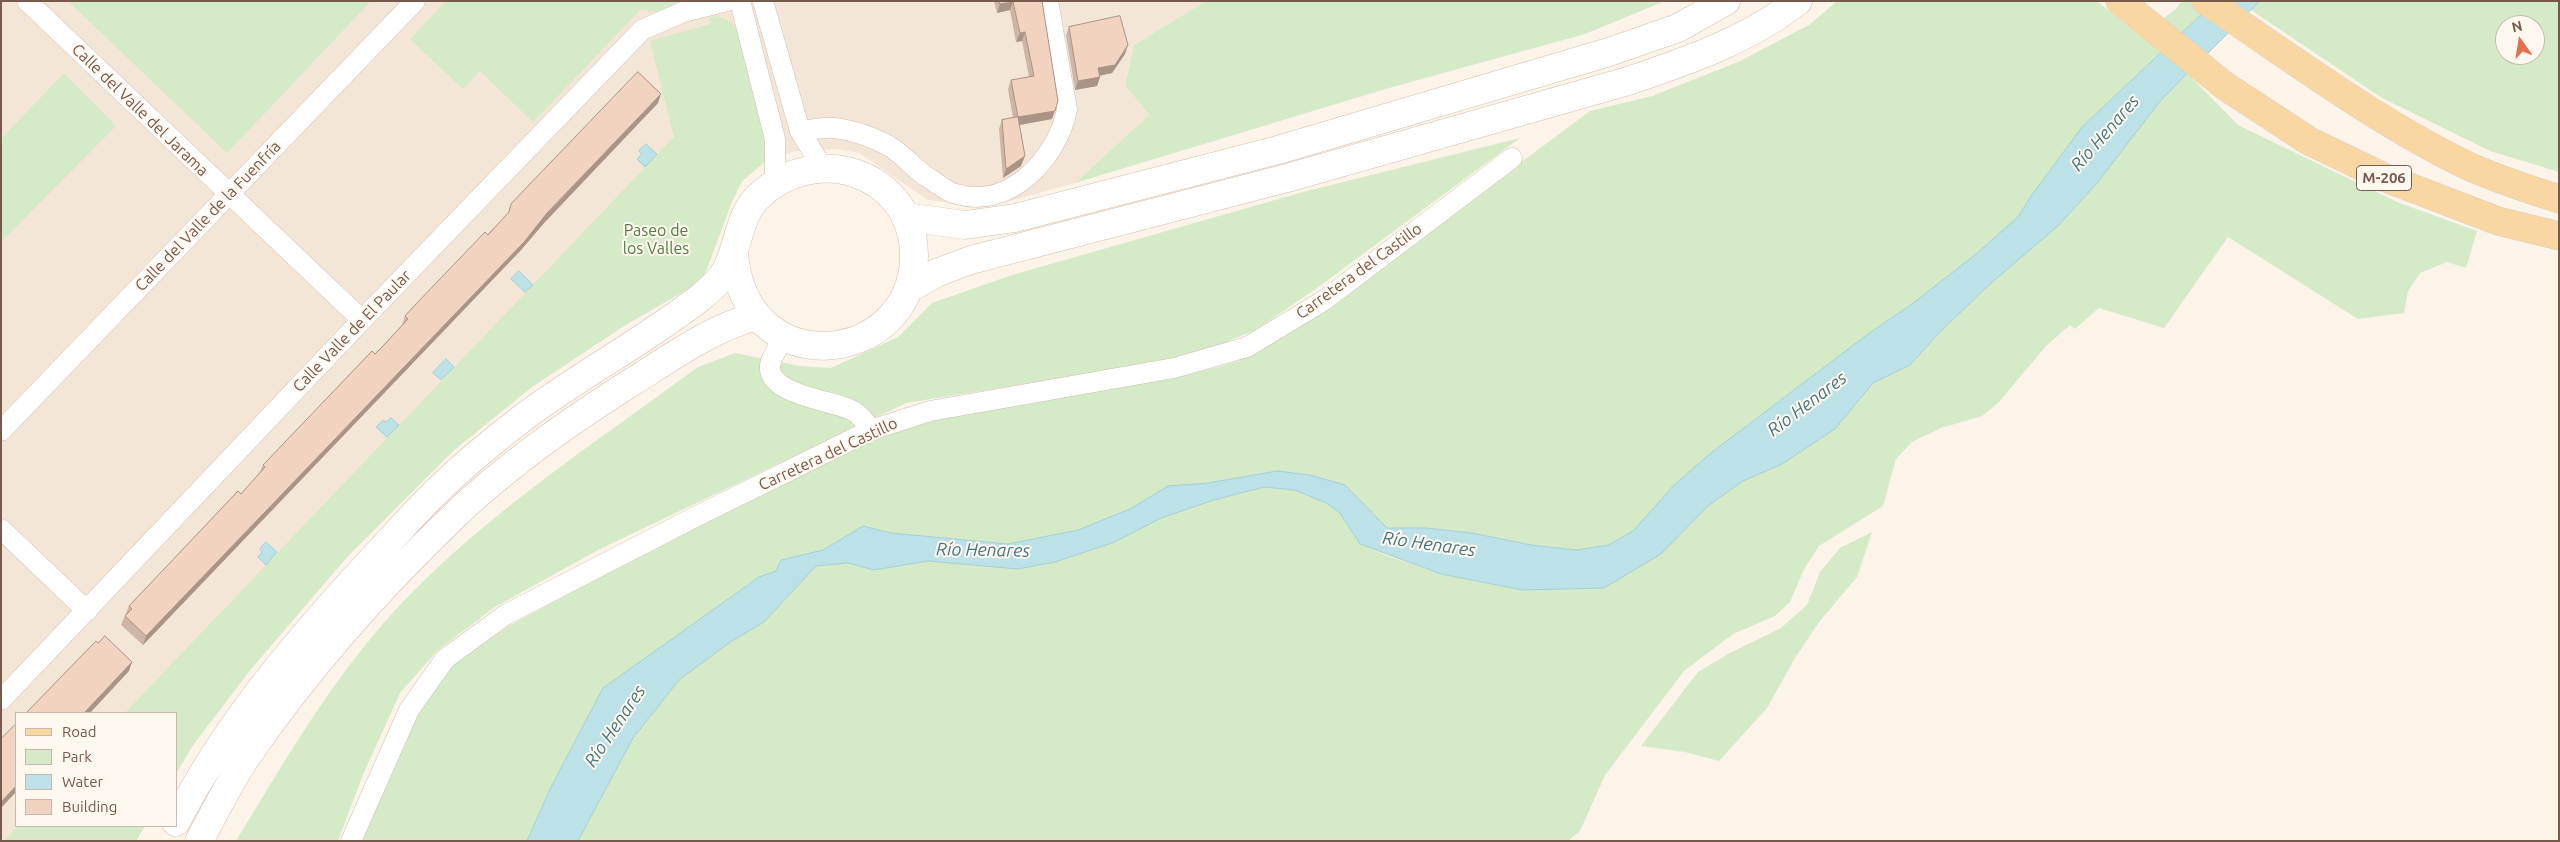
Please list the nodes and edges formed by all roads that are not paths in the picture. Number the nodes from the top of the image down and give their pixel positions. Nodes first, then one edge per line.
1 (27, 1) edge
2 (415, 1) edge
3 (727, 1) edge
4 (740, 1) edge
5 (763, 1) edge
6 (1048, 1) edge
7 (1726, 1) edge
8 (1798, 1) edge
9 (2121, 1) edge
10 (2206, 1) edge
11 (800, 131) junction
12 (1512, 158) dead end
13 (822, 167) junction
14 (776, 182) junction
15 (2520, 187) junction
16 (2559, 194) edge
17 (229, 196) junction
18 (2559, 199) edge
19 (905, 217) junction
20 (2559, 236) edge
21 (734, 252) junction
22 (908, 289) junction
23 (756, 316) junction
24 (362, 320) junction
25 (784, 338) junction
26 (871, 430) junction
27 (1, 431) edge
28 (1, 529) edge
29 (86, 611) junction
30 (1, 700) edge
31 (178, 818) edge
32 (174, 827) edge
33 (167, 841) edge
34 (199, 841) edge
35 (351, 841) edge

1 - 17 street, Calle del Valle del Jarama
2 - 17 street, Calle del Valle de la Fuenfría
3 - 24 street, Calle Valle de El Paular
4 - 14 street
5 - 11 street
6 - 11 street
7 - 19 main road
8 - 22 main road
9 - 20 main road, M-206
10 - 15 main road
11 - 13 street
12 - 26 street, Carretera del Castillo
13 - 14 main road
13 - 19 main road
14 - 21 main road
15 - 16 main road
15 - 18 main road
17 - 24 street, Calle del Valle del Jarama
17 - 27 street, Calle del Valle de la Fuenfría
19 - 22 main road
21 - 23 main road
21 - 31 main road
22 - 25 main road
23 - 25 main road
23 - 34 main road
24 - 29 street, Calle Valle de El Paular
25 - 26 street
26 - 35 street, Carretera del Castillo
28 - 29 street
29 - 30 street, Calle Valle de El Paular
32 - 33 main road

